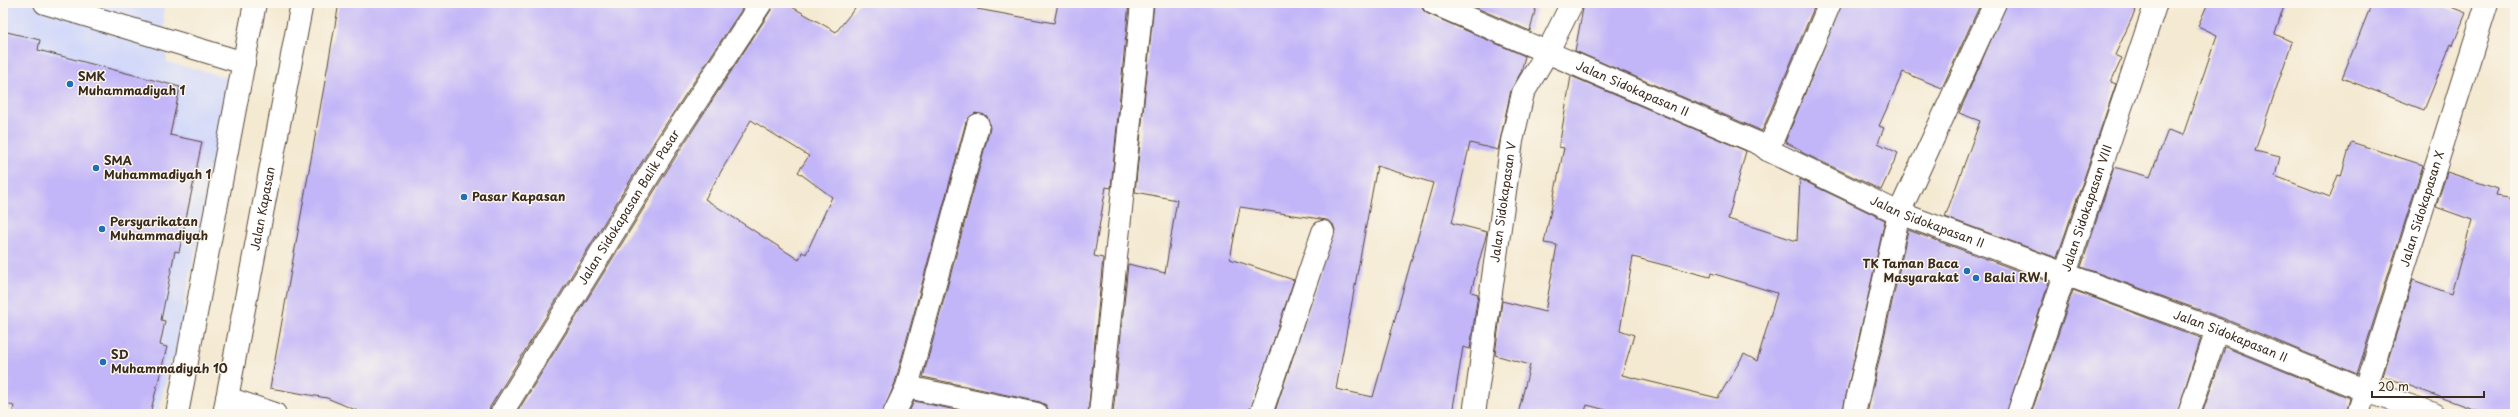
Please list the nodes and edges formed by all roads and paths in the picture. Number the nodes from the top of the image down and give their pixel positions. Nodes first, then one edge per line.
1 (255, 3) edge
2 (302, 3) edge
3 (761, 3) edge
4 (1142, 3) edge
5 (1433, 3) edge
6 (1572, 3) edge
7 (1830, 3) edge
8 (1994, 3) edge
9 (2156, 3) edge
10 (2487, 3) edge
11 (57, 5) edge
12 (1548, 51) junction
13 (244, 63) junction
14 (978, 125) dead end
15 (1768, 150) junction
16 (1899, 213) junction
17 (1323, 232) dead end
18 (2065, 273) junction
19 (2217, 330) junction
20 (907, 387) junction
21 (2366, 391) junction
22 (226, 406) edge
23 (177, 414) edge
24 (275, 414) edge
25 (501, 414) edge
26 (894, 414) edge
27 (1037, 414) edge
28 (1100, 414) edge
29 (1261, 414) edge
30 (1474, 414) edge
31 (1854, 414) edge
32 (2018, 414) edge
33 (2189, 414) edge
34 (2358, 414) edge
35 (2434, 414) edge

1 - 13 street
2 - 22 street, Jalan Kapasan
3 - 25 street, Jalan Sidokapasan Balik Pasar
4 - 28 street
5 - 12 street, Jalan Sidokapasan II
6 - 12 street, Jalan Sidokapasan V
7 - 15 street
8 - 16 street
9 - 18 street, Jalan Sidokapasan VIII
10 - 21 street, Jalan Sidokapasan X
11 - 13 street
12 - 15 street, Jalan Sidokapasan II
12 - 30 street, Jalan Sidokapasan V
13 - 23 street
14 - 20 street
15 - 16 street, Jalan Sidokapasan II
16 - 18 street, Jalan Sidokapasan II
16 - 31 street
17 - 29 street
18 - 19 street, Jalan Sidokapasan II
18 - 32 street, Jalan Sidokapasan VIII
19 - 21 street, Jalan Sidokapasan II
19 - 33 street
20 - 26 street
20 - 27 street
21 - 34 street, Jalan Sidokapasan X
21 - 35 street, Jalan Sidokapasan II
22 - 24 street

